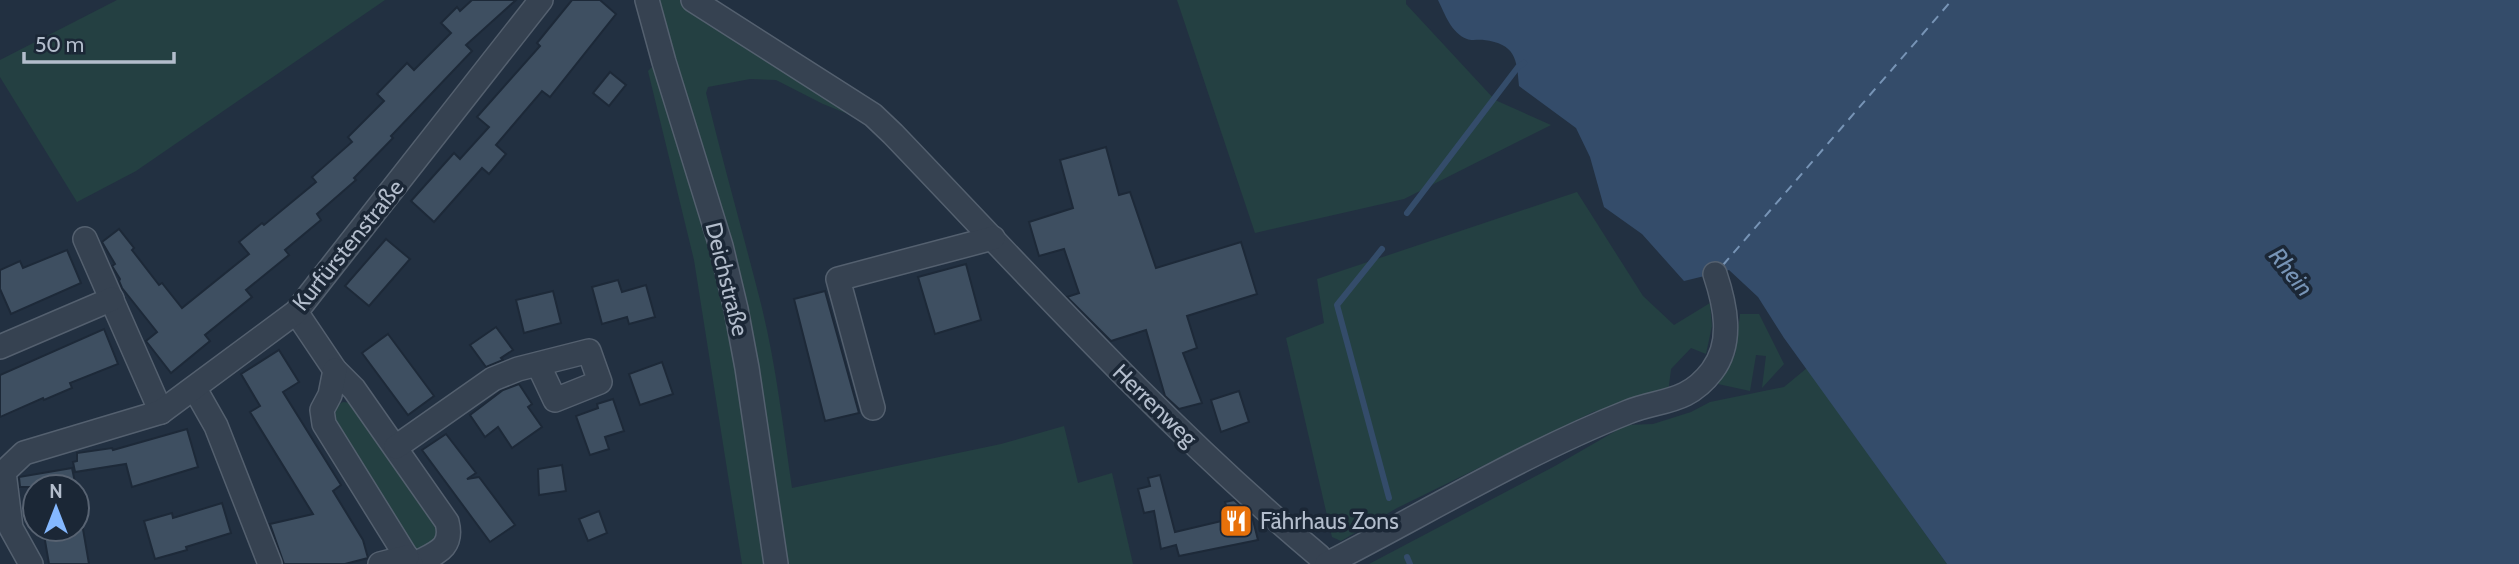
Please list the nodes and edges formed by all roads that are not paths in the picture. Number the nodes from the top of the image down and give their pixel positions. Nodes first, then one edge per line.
1 (541, 0) edge
2 (647, 0) edge
3 (693, 0) edge
4 (993, 238) junction
5 (85, 239) dead end
6 (1715, 274) dead end
7 (112, 299) junction
8 (296, 312) junction
9 (0, 347) edge
10 (538, 364) dead end
11 (335, 370) junction
12 (195, 389) junction
13 (873, 408) dead end
14 (161, 412) junction
15 (396, 447) junction
16 (6, 530) edge
17 (411, 562) edge
18 (31, 564) edge
19 (270, 564) edge
20 (380, 564) edge
21 (776, 564) edge
22 (1326, 564) edge

1 - 8 street, Kurfürstenstraße
2 - 21 street, Deichstraße
3 - 4 street, Herrenweg
4 - 13 street
4 - 22 street, Herrenweg
5 - 7 street
6 - 22 street
7 - 9 street
7 - 14 street
8 - 11 street
8 - 12 street, Kurfürstenstraße
10 - 15 street
11 - 15 street
11 - 17 street
12 - 14 street, Kurfürstenstraße
12 - 19 street
14 - 16 street, Kurfürstenstraße
15 - 17 street
16 - 18 street
17 - 20 street

